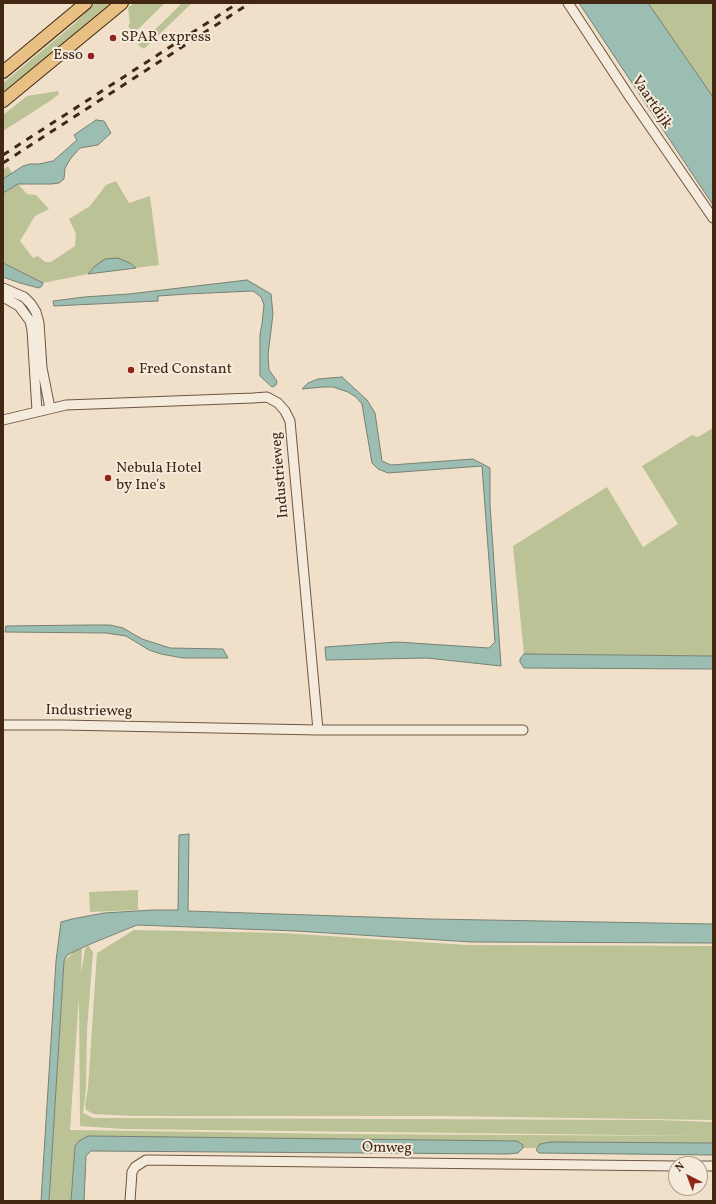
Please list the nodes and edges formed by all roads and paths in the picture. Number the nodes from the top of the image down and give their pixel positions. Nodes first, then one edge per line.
1 (86, 3) edge
2 (122, 3) edge
3 (568, 3) edge
4 (3, 72) edge
5 (3, 101) edge
6 (713, 218) edge
7 (3, 288) edge
8 (3, 297) edge
9 (50, 408) junction
10 (37, 411) junction
11 (3, 420) edge
12 (3, 726) edge
13 (318, 730) junction
14 (523, 730) dead end
15 (668, 1166) edge
16 (130, 1201) edge

1 - 4 main road
2 - 5 main road
3 - 6 street, Vaartdijk
7 - 9 street
8 - 10 street
9 - 10 street, Industrieweg
9 - 13 street, Industrieweg
10 - 11 street, Industrieweg
12 - 13 street, Industrieweg
13 - 14 street, Industrieweg
15 - 16 street, Omweg

